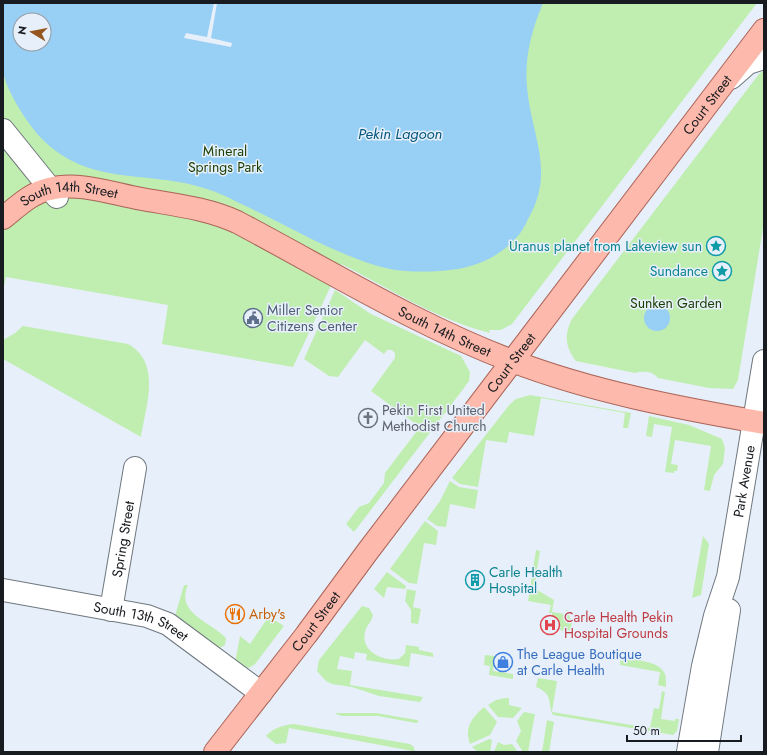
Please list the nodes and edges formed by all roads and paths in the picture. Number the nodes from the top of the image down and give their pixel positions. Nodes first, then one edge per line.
1 (764, 30) edge
2 (764, 58) edge
3 (718, 90) junction
4 (3, 130) edge
5 (23, 154) junction
6 (91, 188) junction
7 (53, 192) junction
8 (141, 199) junction
9 (3, 218) edge
10 (3, 228) edge
11 (512, 361) junction
12 (764, 361) edge
13 (759, 422) edge
14 (135, 468) dead end
15 (728, 577) junction
16 (3, 590) edge
17 (111, 610) junction
18 (261, 693) junction
19 (215, 752) edge
20 (688, 752) edge
21 (707, 752) edge

1 - 3 main road, Court Street
2 - 3 street
3 - 11 main road, Court Street
4 - 5 street
5 - 6 street
5 - 7 street
6 - 7 main road, South 14th Street
6 - 8 main road, South 14th Street
7 - 8 main road, South 14th Street
7 - 9 main road, South 14th Street
7 - 10 main road, South 14th Street
8 - 11 main road, South 14th Street
11 - 13 main road, South 14th Street
11 - 18 main road, Court Street
12 - 13 street, Park Avenue
13 - 15 street, Park Avenue
14 - 17 street, Spring Street
15 - 20 street, Park Avenue
15 - 21 street, Park Avenue
16 - 17 street, South 13th Street
17 - 18 street, South 13th Street
18 - 19 main road, Court Street

